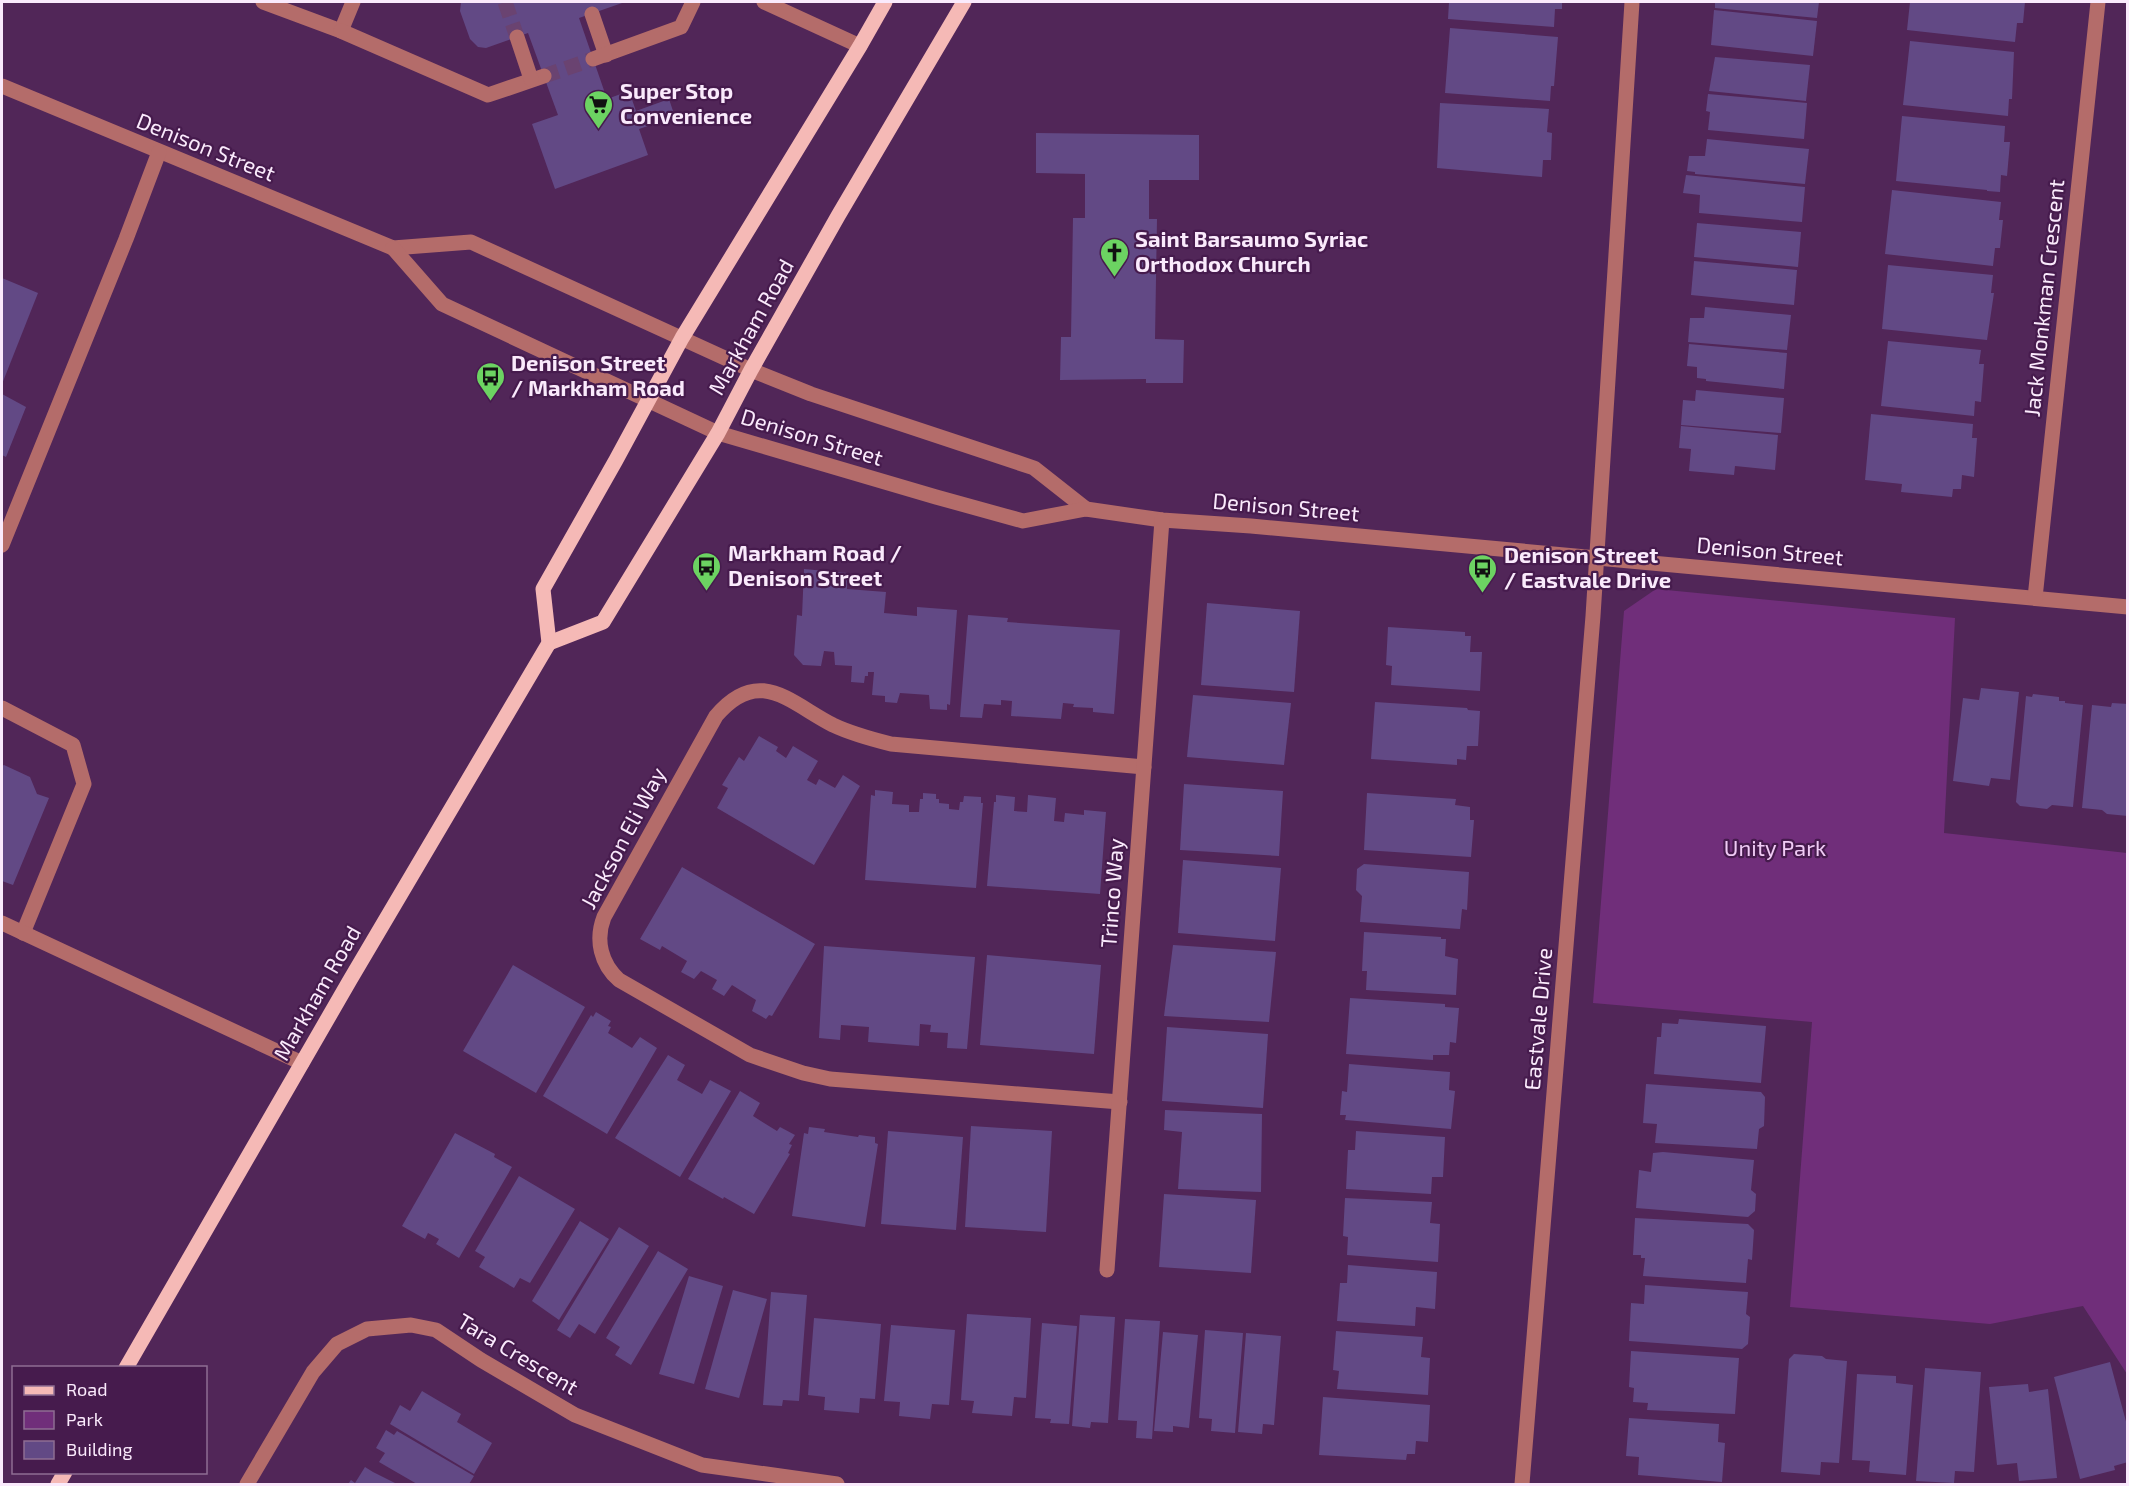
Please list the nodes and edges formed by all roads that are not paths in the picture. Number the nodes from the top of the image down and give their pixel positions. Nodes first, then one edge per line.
1 (263, 2) edge
2 (353, 2) edge
3 (693, 2) edge
4 (764, 2) edge
5 (885, 2) edge
6 (964, 2) edge
7 (1632, 2) edge
8 (2098, 2) edge
9 (592, 14) dead end
10 (340, 31) junction
11 (517, 37) tunnel mouth
12 (860, 46) junction
13 (2, 86) edge
14 (159, 152) junction
15 (393, 248) junction
16 (682, 338) junction
17 (751, 370) junction
18 (647, 401) junction
19 (718, 433) junction
20 (1086, 509) junction
21 (1162, 520) junction
22 (2, 544) edge
23 (1597, 558) junction
24 (2036, 598) junction
25 (2127, 607) edge
26 (549, 643) junction
27 (2, 708) edge
28 (1144, 767) junction
29 (2, 923) edge
30 (23, 933) junction
31 (302, 1063) junction
32 (1120, 1102) junction
33 (1107, 1270) dead end
34 (127, 1366) edge
35 (247, 1485) edge
36 (837, 1485) edge
37 (1522, 1485) edge

1 - 10 street
2 - 10 street
3 - 9 street
4 - 12 street
5 - 12 main road
6 - 17 main road, Markham Road
7 - 23 street
8 - 24 street, Jack Monkman Crescent
10 - 11 street
12 - 16 main road
13 - 14 street, Denison Street
14 - 15 street, Denison Street
14 - 22 street
15 - 16 street, Denison Street
15 - 18 street, Denison Street
16 - 17 street, Denison Street
16 - 18 main road
17 - 19 main road, Markham Road
17 - 20 street, Denison Street
18 - 19 street, Denison Street
18 - 26 main road
19 - 20 street, Denison Street
19 - 26 main road, Markham Road
20 - 21 street, Denison Street
21 - 23 street, Denison Street
21 - 28 street, Trinco Way
23 - 24 street, Denison Street
23 - 37 street, Eastvale Drive
24 - 25 street, Denison Street
26 - 31 main road, Markham Road
27 - 30 street
28 - 32 street, Trinco Way
28 - 32 street, Jackson Eli Way
29 - 30 street
30 - 31 street
31 - 34 main road, Markham Road
32 - 33 street, Trinco Way
35 - 36 street, Tara Crescent

